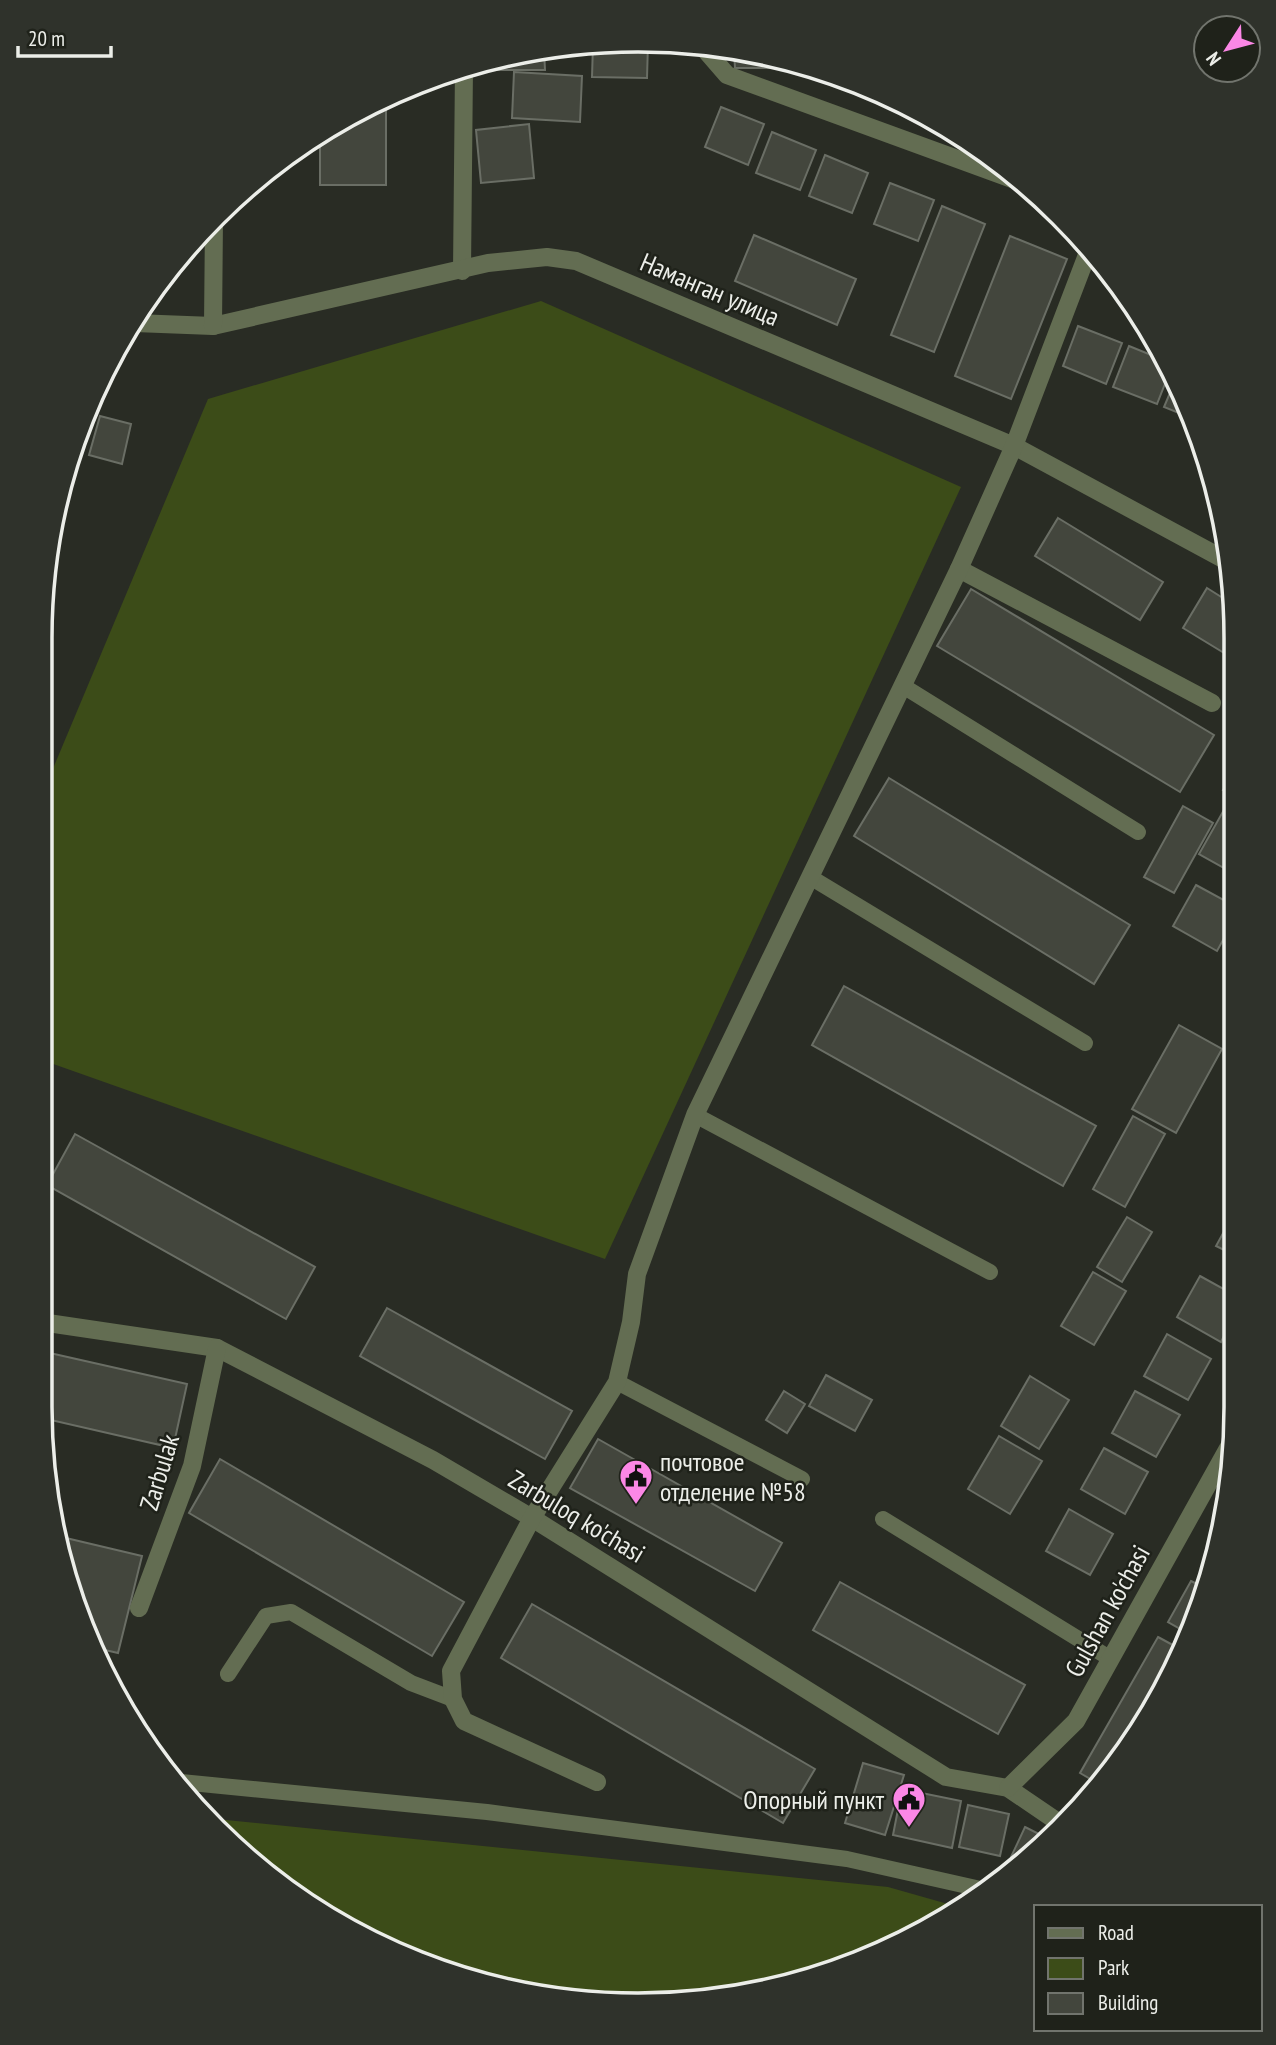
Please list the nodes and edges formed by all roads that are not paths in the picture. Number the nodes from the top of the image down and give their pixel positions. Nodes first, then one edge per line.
1 (712, 58) edge
2 (464, 79) edge
3 (992, 172) edge
4 (215, 234) edge
5 (1085, 260) edge
6 (462, 271) junction
7 (145, 323) edge
8 (213, 326) junction
9 (1014, 446) junction
10 (1217, 556) edge
11 (959, 569) junction
12 (903, 686) junction
13 (1212, 703) dead end
14 (1138, 832) dead end
15 (810, 877) junction
16 (1085, 1043) dead end
17 (695, 1115) junction
18 (990, 1272) dead end
19 (52, 1324) edge
20 (217, 1348) junction
21 (617, 1382) junction
22 (1220, 1463) edge
23 (802, 1479) dead end
24 (532, 1518) junction
25 (883, 1519) dead end
26 (139, 1608) dead end
27 (1111, 1659) junction
28 (228, 1674) dead end
29 (453, 1699) junction
30 (597, 1782) dead end
31 (190, 1783) edge
32 (1008, 1788) junction
33 (1054, 1819) edge
34 (972, 1887) edge

1 - 3 street
2 - 6 street
4 - 8 street
5 - 9 street
6 - 8 street, Наманган улица
6 - 9 street, Наманган улица
7 - 8 street, Наманган улица
9 - 10 street, Наманган улица
9 - 11 street
11 - 12 street
11 - 13 street
12 - 14 lane
12 - 15 street
15 - 16 lane
15 - 17 street
17 - 18 lane
17 - 21 street
19 - 20 street, Zarbuloq ko'chasi
20 - 24 street, Zarbuloq ko'chasi
20 - 26 street, Zarbulak
21 - 23 lane
21 - 24 street
22 - 27 street, Gulshan ko'chasi
24 - 29 street
24 - 32 street, Zarbuloq ko'chasi
25 - 27 lane
27 - 32 street, Gulshan ko'chasi
28 - 29 lane
29 - 30 street
31 - 34 lane
32 - 33 street, Zarbuloq ko'chasi

